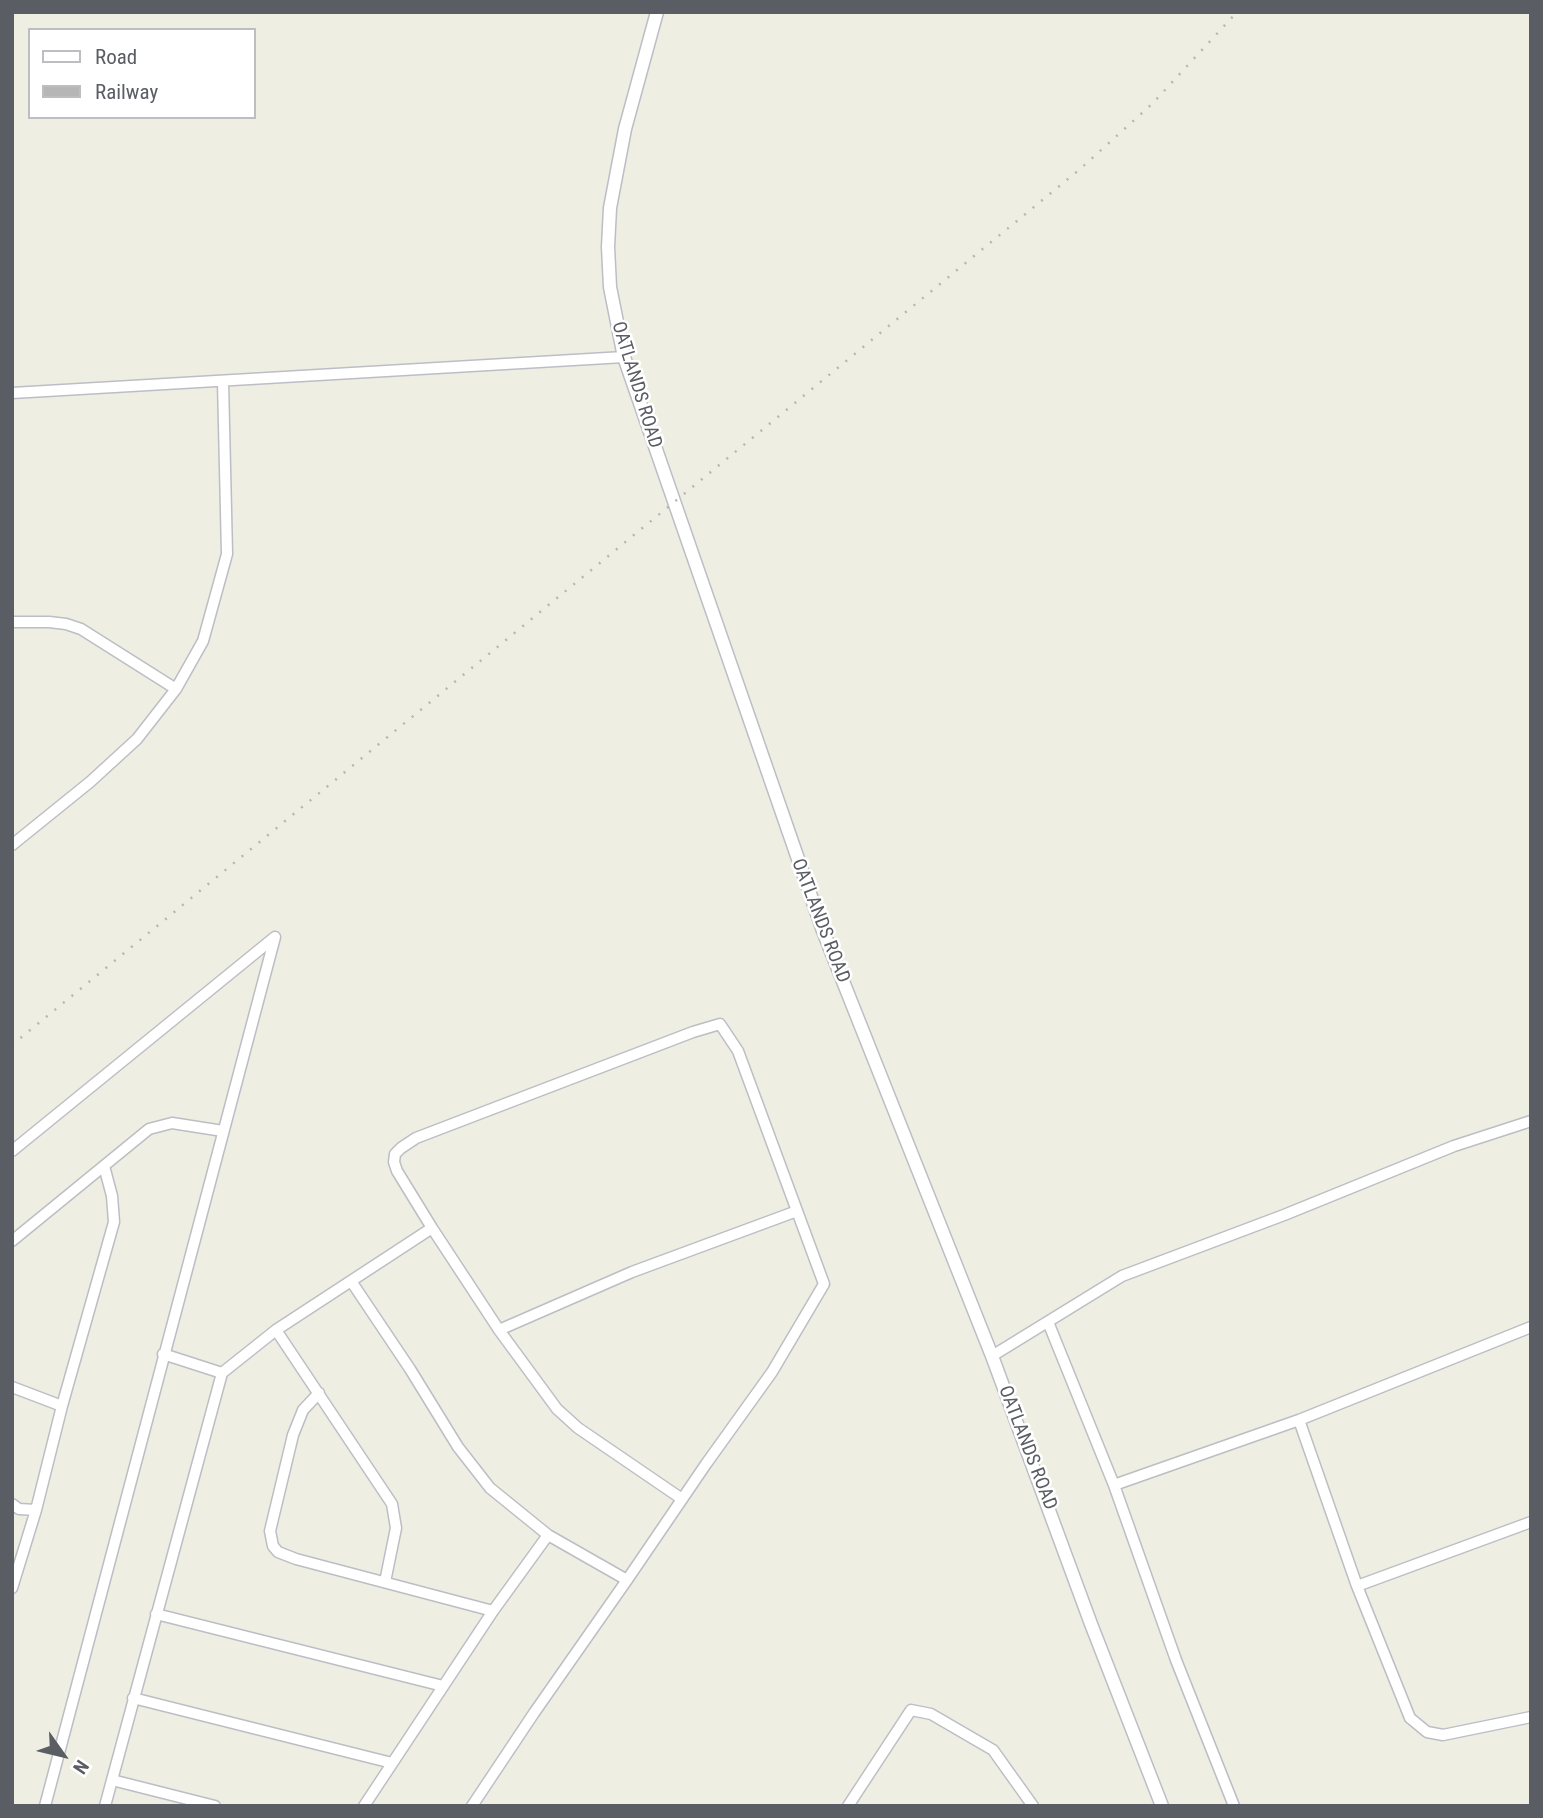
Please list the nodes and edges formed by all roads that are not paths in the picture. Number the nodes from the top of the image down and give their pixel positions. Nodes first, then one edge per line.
1 (657, 12) edge
2 (624, 357) junction
3 (223, 382) junction
4 (12, 393) edge
5 (12, 622) edge
6 (176, 689) junction
7 (12, 845) edge
8 (1531, 1121) edge
9 (223, 1131) junction
10 (12, 1151) edge
11 (104, 1166) junction
12 (797, 1211) junction
13 (432, 1228) junction
14 (12, 1241) edge
15 (351, 1281) junction
16 (1048, 1322) junction
17 (1531, 1327) edge
18 (276, 1330) junction
19 (499, 1330) junction
20 (163, 1354) junction
21 (992, 1356) junction
22 (222, 1373) junction
23 (12, 1387) edge
24 (319, 1393) junction
25 (62, 1406) junction
26 (1299, 1420) junction
27 (1114, 1485) junction
28 (682, 1499) junction
29 (12, 1504) edge
30 (36, 1510) junction
31 (1531, 1522) edge
32 (548, 1535) junction
33 (627, 1580) junction
34 (385, 1581) junction
35 (1357, 1586) junction
36 (12, 1588) edge
37 (493, 1611) junction
38 (156, 1614) junction
39 (443, 1686) junction
40 (133, 1698) junction
41 (1531, 1717) edge
42 (392, 1763) junction
43 (112, 1780) junction
44 (45, 1806) edge
45 (105, 1806) edge
46 (215, 1806) edge
47 (364, 1806) edge
48 (472, 1806) edge
49 (848, 1806) edge
50 (1033, 1806) edge
51 (1162, 1806) edge
52 (1234, 1806) edge

1 - 2 street, OATLANDS ROAD
2 - 3 street
2 - 21 street, OATLANDS ROAD
3 - 4 street
3 - 6 street
5 - 6 street
6 - 7 street
8 - 16 street
9 - 10 street
9 - 11 street
9 - 20 street
11 - 14 street
11 - 25 street
12 - 13 street
12 - 19 street
12 - 28 street
13 - 15 street
13 - 19 street
15 - 18 street
15 - 32 street
16 - 21 street
16 - 27 street
17 - 26 street
18 - 22 street
18 - 24 street
19 - 28 street
20 - 22 street
20 - 44 street
21 - 51 street, OATLANDS ROAD
22 - 38 street
23 - 25 street
24 - 34 street
24 - 34 street
25 - 30 street
26 - 27 street
26 - 35 street
27 - 52 street
28 - 33 street
29 - 30 street
30 - 36 street
31 - 35 street
32 - 33 street
32 - 37 street
33 - 48 street
34 - 37 street
35 - 41 street
37 - 39 street
38 - 39 street
38 - 40 street
39 - 42 street
40 - 42 street
40 - 43 street
42 - 47 street
43 - 45 street
43 - 46 street
49 - 50 street

